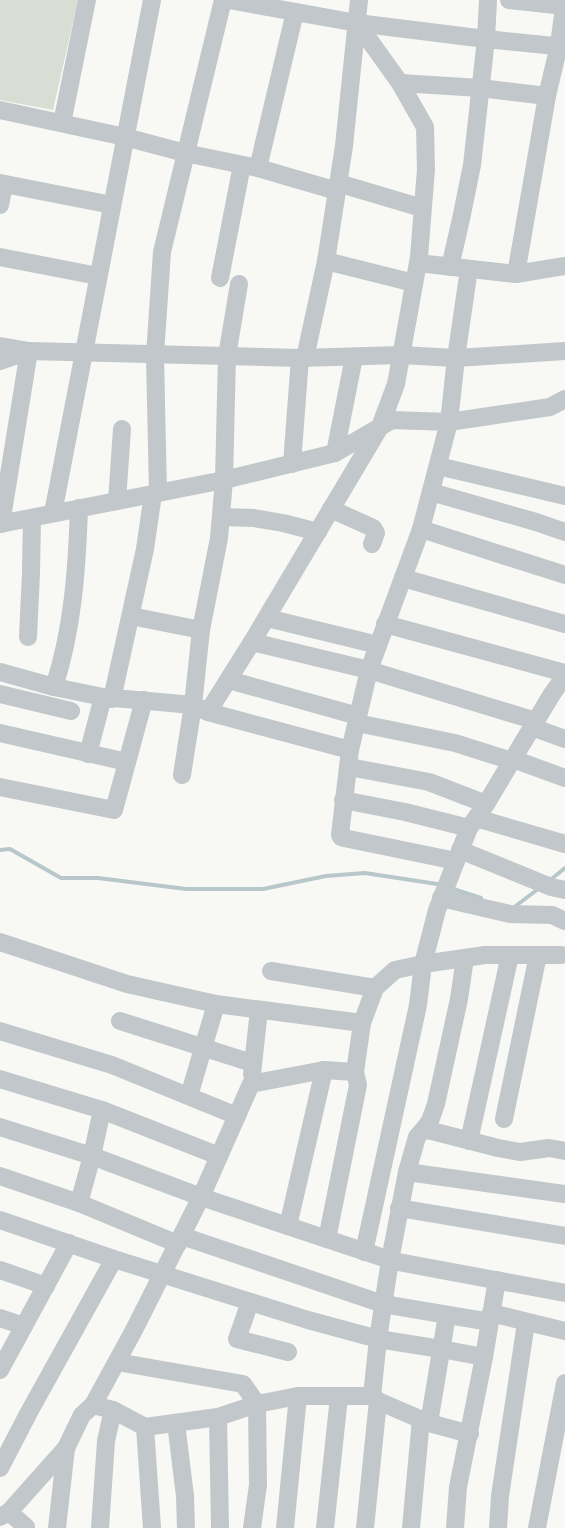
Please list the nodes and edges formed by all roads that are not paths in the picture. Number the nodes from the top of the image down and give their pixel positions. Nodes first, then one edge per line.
1 (87, 0) edge
2 (152, 0) edge
3 (223, 0) edge
4 (229, 0) edge
5 (359, 0) edge
6 (488, 0) edge
7 (509, 0) edge
8 (565, 4) edge
9 (295, 12) junction
10 (357, 23) junction
11 (486, 39) junction
12 (562, 46) edge
13 (400, 83) junction
14 (480, 88) junction
15 (547, 96) junction
16 (0, 110) edge
17 (62, 123) junction
18 (125, 137) junction
19 (185, 153) junction
20 (250, 166) junction
21 (2, 183) edge
22 (337, 187) junction
23 (0, 205) edge
24 (112, 205) junction
25 (422, 208) junction
26 (0, 257) edge
27 (326, 261) junction
28 (418, 263) junction
29 (565, 266) edge
30 (450, 267) junction
31 (470, 269) junction
32 (516, 274) junction
33 (98, 276) junction
34 (220, 278) dead end
35 (414, 283) junction
36 (238, 284) dead end
37 (0, 346) edge
38 (29, 351) junction
39 (565, 351) edge
40 (83, 353) junction
41 (155, 355) junction
42 (401, 355) junction
43 (227, 356) junction
44 (354, 357) junction
45 (302, 358) junction
46 (456, 358) junction
47 (0, 361) edge
48 (565, 399) edge
49 (449, 422) junction
50 (380, 427) junction
51 (122, 429) dead end
52 (335, 453) junction
53 (292, 464) junction
54 (438, 466) junction
55 (224, 480) junction
56 (431, 492) junction
57 (155, 494) junction
58 (565, 496) edge
59 (117, 501) junction
60 (79, 508) junction
61 (331, 509) junction
62 (52, 513) junction
63 (221, 517) junction
64 (32, 518) junction
65 (0, 524) edge
66 (421, 529) junction
67 (318, 532) junction
68 (565, 532) edge
69 (372, 543) dead end
70 (565, 575) edge
71 (402, 578) junction
72 (131, 616) junction
73 (267, 618) junction
74 (385, 624) junction
75 (565, 624) edge
76 (201, 630) junction
77 (28, 637) dead end
78 (252, 642) junction
79 (378, 645) junction
80 (369, 670) junction
81 (0, 672) edge
82 (565, 675) edge
83 (229, 680) junction
84 (54, 687) junction
85 (0, 694) edge
86 (559, 697) edge
87 (107, 698) junction
88 (144, 700) junction
89 (200, 709) junction
90 (71, 711) dead end
91 (357, 720) junction
92 (534, 724) junction
93 (0, 734) edge
94 (565, 739) edge
95 (88, 754) junction
96 (349, 758) junction
97 (512, 760) junction
98 (127, 762) junction
99 (182, 775) dead end
100 (565, 778) edge
101 (0, 787) edge
102 (343, 800) junction
103 (477, 817) junction
104 (565, 844) edge
105 (458, 856) junction
106 (551, 887) edge
107 (441, 898) junction
108 (565, 921) edge
109 (0, 942) edge
110 (510, 955) junction
111 (538, 955) junction
112 (561, 955) dead end
113 (465, 958) junction
114 (423, 964) junction
115 (271, 970) dead end
116 (375, 988) junction
117 (216, 1004) junction
118 (259, 1010) junction
119 (120, 1021) dead end
120 (362, 1023) junction
121 (0, 1031) edge
122 (204, 1047) junction
123 (252, 1063) junction
124 (324, 1070) junction
125 (355, 1072) junction
126 (0, 1079) edge
127 (251, 1084) junction
128 (189, 1096) junction
129 (102, 1110) junction
130 (237, 1116) junction
131 (504, 1119) dead end
132 (0, 1127) edge
133 (424, 1129) junction
134 (469, 1141) junction
135 (565, 1151) edge
136 (92, 1156) junction
137 (219, 1156) junction
138 (407, 1172) junction
139 (0, 1176) edge
140 (565, 1194) edge
141 (201, 1197) junction
142 (79, 1203) junction
143 (398, 1215) junction
144 (372, 1216) junction
145 (0, 1220) edge
146 (288, 1226) junction
147 (565, 1236) edge
148 (327, 1239) junction
149 (180, 1240) junction
150 (69, 1243) junction
151 (364, 1252) junction
152 (114, 1259) junction
153 (390, 1260) junction
154 (0, 1270) edge
155 (163, 1274) junction
156 (497, 1280) junction
157 (46, 1286) junction
158 (565, 1293) edge
159 (250, 1302) junction
160 (383, 1304) junction
161 (447, 1315) junction
162 (0, 1318) edge
163 (491, 1318) junction
164 (526, 1323) junction
165 (24, 1326) junction
166 (565, 1331) edge
167 (378, 1339) junction
168 (441, 1348) junction
169 (288, 1352) dead end
170 (484, 1357) junction
171 (117, 1362) junction
172 (1, 1365) edge
173 (565, 1383) edge
174 (298, 1396) junction
175 (339, 1397) junction
176 (375, 1399) junction
177 (93, 1404) junction
178 (257, 1404) junction
179 (112, 1410) junction
180 (218, 1417) junction
181 (425, 1421) junction
182 (177, 1423) junction
183 (146, 1427) junction
184 (470, 1434) junction
185 (66, 1448) junction
186 (0, 1468) edge
187 (4, 1515) edge
188 (25, 1528) edge
189 (57, 1528) edge
190 (100, 1528) edge
191 (152, 1528) edge
192 (186, 1528) edge
193 (220, 1528) edge
194 (252, 1528) edge
195 (285, 1528) edge
196 (325, 1528) edge
197 (365, 1528) edge
198 (411, 1528) edge
199 (455, 1528) edge
200 (498, 1528) edge
201 (537, 1528) edge

1 - 17 street
2 - 18 street
3 - 19 street
4 - 9 street
5 - 10 street
6 - 11 street
7 - 8 street
8 - 12 street
9 - 10 street
9 - 20 street
10 - 11 street
10 - 13 street
10 - 22 street
11 - 12 street
11 - 14 street
12 - 15 street
13 - 14 street
13 - 25 street
14 - 15 street
14 - 30 street
15 - 32 street
16 - 17 street
17 - 18 street
18 - 19 street
18 - 24 street
19 - 20 street
19 - 41 street
20 - 22 street
20 - 34 street
21 - 23 street
21 - 24 street
22 - 25 street
22 - 27 street
24 - 33 street
25 - 28 street
26 - 33 street
27 - 35 street
27 - 45 street
28 - 30 street
28 - 35 street
29 - 32 street
30 - 31 street
31 - 32 street
31 - 46 street
33 - 40 street
35 - 42 street
36 - 43 street
37 - 38 street
38 - 40 street
38 - 47 street
38 - 65 street
39 - 46 street
40 - 41 street
40 - 62 street
41 - 43 street
41 - 57 street
42 - 44 street
42 - 46 street
42 - 50 street
43 - 45 street
43 - 55 street
44 - 45 street
44 - 52 street
45 - 53 street
46 - 49 street
48 - 49 street
49 - 50 street
49 - 54 street
50 - 52 street
50 - 61 street
51 - 59 street
52 - 53 street
53 - 55 street
54 - 56 street
54 - 58 street
55 - 57 street
55 - 63 street
56 - 66 street
56 - 68 street
57 - 59 street
57 - 72 street
59 - 60 street
60 - 62 street
60 - 84 street
61 - 67 street
61 - 69 street
62 - 64 street
63 - 67 street
63 - 76 street
64 - 65 street
64 - 77 street
66 - 70 street
66 - 71 street
67 - 73 street
71 - 74 street
71 - 75 street
72 - 76 street
72 - 87 street
73 - 78 street
73 - 79 street
74 - 79 street
74 - 82 street
76 - 89 street
78 - 80 street
78 - 83 street
79 - 80 street
80 - 91 street
80 - 92 street
81 - 84 street
82 - 86 street
83 - 89 street
83 - 91 street
84 - 87 street
85 - 90 street
86 - 92 street
87 - 88 street
87 - 95 street
88 - 89 street
88 - 98 street
89 - 96 street
89 - 99 street
91 - 96 street
91 - 97 street
92 - 94 street
92 - 97 street
93 - 95 street
95 - 98 street
96 - 102 street
96 - 103 street
97 - 100 street
97 - 103 street
98 - 101 street
102 - 103 street
102 - 105 street
103 - 104 street
103 - 105 street
105 - 106 street
105 - 107 street
107 - 108 street
107 - 114 street
109 - 117 street
110 - 111 street
110 - 113 street
110 - 134 street
111 - 112 street
111 - 131 street
113 - 114 street
113 - 133 street
114 - 116 street
114 - 144 street
115 - 116 street
116 - 120 street
117 - 118 street
117 - 122 street
118 - 120 street
118 - 123 street
119 - 122 street
120 - 125 street
121 - 128 street
122 - 123 street
122 - 128 street
123 - 127 street
124 - 125 street
124 - 127 street
124 - 146 street
125 - 148 street
126 - 129 street
127 - 130 street
128 - 130 street
129 - 136 street
129 - 137 street
130 - 137 street
132 - 136 street
133 - 134 street
133 - 138 street
134 - 135 street
136 - 141 street
136 - 142 street
137 - 141 street
138 - 140 street
138 - 143 street
139 - 142 street
141 - 146 street
141 - 149 street
142 - 149 street
143 - 144 street
143 - 147 street
143 - 153 street
144 - 151 street
145 - 150 street
146 - 148 street
148 - 151 street
149 - 155 street
149 - 160 street
150 - 152 street
150 - 157 street
151 - 153 street
152 - 155 street
152 - 186 street
153 - 156 street
153 - 160 street
154 - 157 street
155 - 159 street
155 - 171 street
156 - 158 street
156 - 163 street
157 - 165 street
159 - 167 street
159 - 169 street
160 - 161 street
160 - 167 street
161 - 163 street
161 - 168 street
162 - 165 street
163 - 164 street
163 - 170 street
164 - 166 street
164 - 200 street
165 - 172 street
167 - 168 street
167 - 176 street
168 - 170 street
168 - 181 street
170 - 184 street
171 - 177 street
171 - 178 street
173 - 201 street
174 - 175 street
174 - 178 street
174 - 195 street
175 - 176 street
175 - 196 street
176 - 181 street
176 - 197 street
177 - 179 street
177 - 185 street
178 - 180 street
178 - 194 street
179 - 183 street
179 - 190 street
180 - 182 street
180 - 193 street
181 - 184 street
181 - 198 street
182 - 183 street
182 - 192 street
183 - 191 street
184 - 199 street
185 - 187 street
185 - 189 street
187 - 188 street

